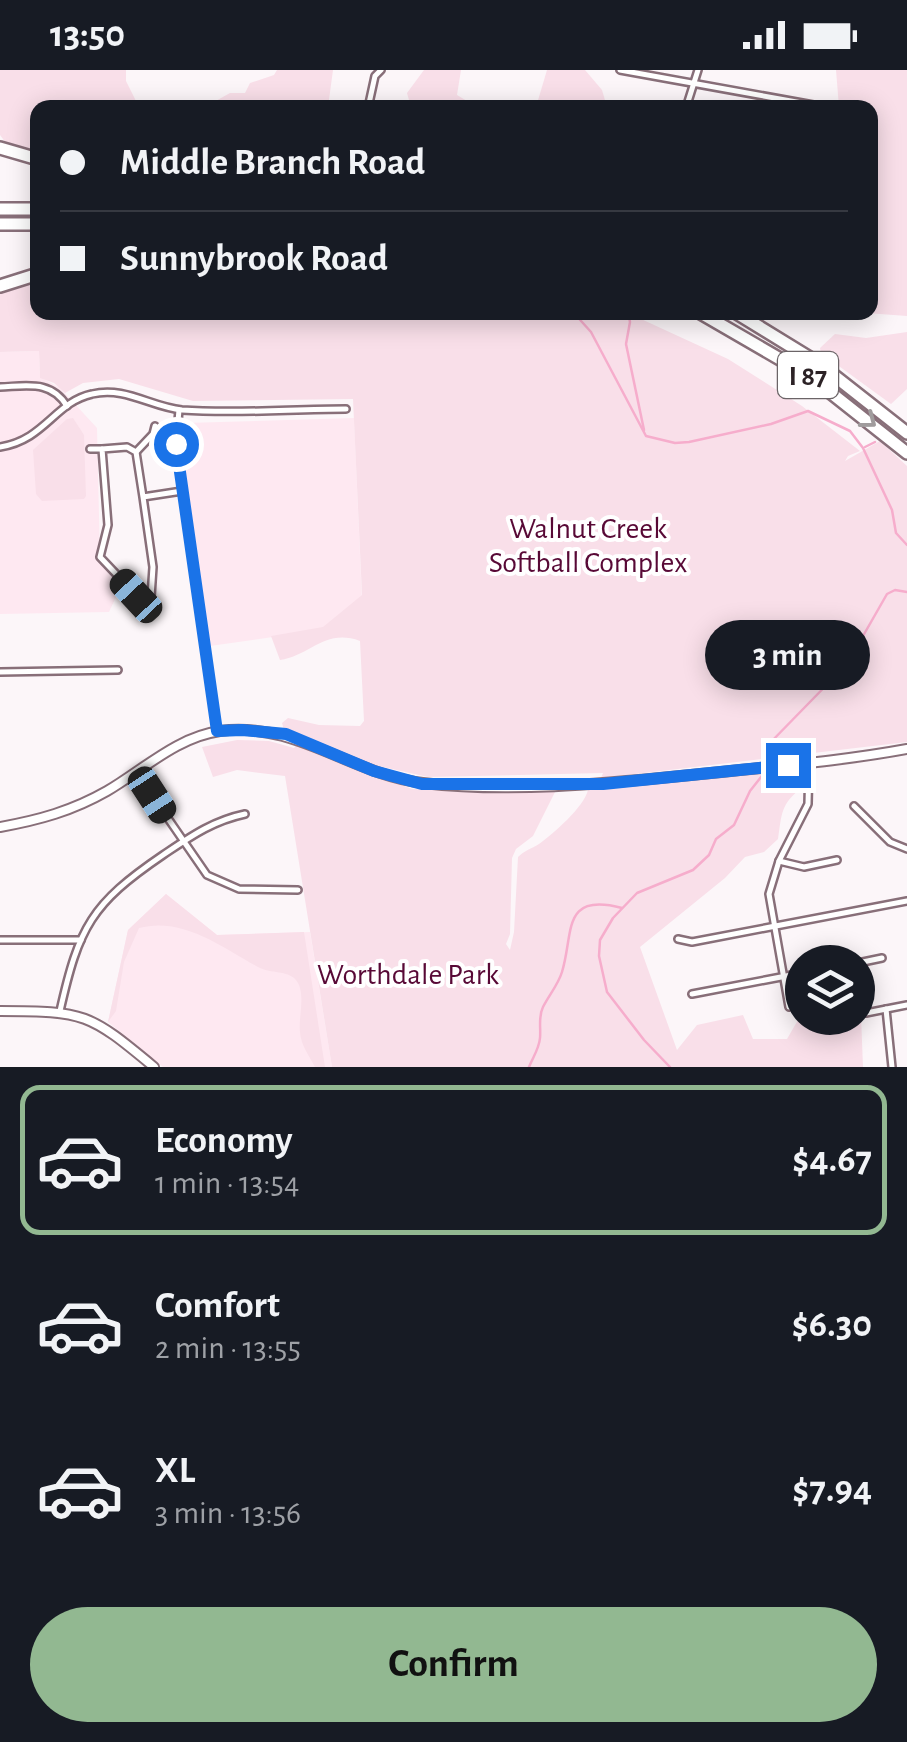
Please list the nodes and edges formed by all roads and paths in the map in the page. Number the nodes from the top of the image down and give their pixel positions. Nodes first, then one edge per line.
1 (381, 70) edge
2 (620, 70) edge
3 (698, 70) edge
4 (636, 72) edge
5 (693, 84) junction
6 (370, 100) edge
7 (688, 100) edge
8 (784, 100) edge
9 (0, 148) edge
10 (30, 157) edge
11 (0, 209) edge
12 (30, 209) edge
13 (0, 224) edge
14 (30, 224) edge
15 (30, 277) edge
16 (0, 286) edge
17 (713, 320) edge
18 (748, 320) edge
19 (0, 387) edge
20 (67, 406) junction
21 (346, 408) dead end
22 (179, 410) junction
23 (155, 426) dead end
24 (907, 433) edge
25 (0, 448) edge
26 (90, 449) dead end
27 (102, 449) junction
28 (136, 452) junction
29 (907, 453) edge
30 (182, 490) junction
31 (143, 497) junction
32 (118, 670) dead end
33 (0, 672) edge
34 (217, 731) junction
35 (907, 749) edge
36 (808, 763) junction
37 (136, 772) junction
38 (854, 806) dead end
39 (245, 814) dead end
40 (0, 827) edge
41 (182, 842) junction
42 (907, 849) edge
43 (836, 860) dead end
44 (779, 861) junction
45 (298, 890) dead end
46 (907, 901) edge
47 (773, 927) junction
48 (678, 939) dead end
49 (0, 940) edge
50 (80, 940) junction
51 (882, 958) dead end
52 (875, 959) edge
53 (783, 977) junction
54 (785, 987) edge
55 (692, 994) dead end
56 (907, 1005) edge
57 (886, 1009) junction
58 (0, 1011) edge
59 (60, 1011) junction
60 (875, 1012) edge
61 (154, 1067) edge
62 (892, 1067) edge

1 - 6 street
2 - 4 street
3 - 5 street
4 - 5 street
5 - 7 street
5 - 8 street
9 - 10 highway
11 - 12 highway
13 - 14 highway
15 - 16 highway
17 -> 29 highway, I 87
18 - 24 highway, I 87
19 - 20 street
20 - 22 street
20 - 25 street
21 - 22 street
22 - 30 street
23 - 28 street
26 - 27 street
27 - 28 street
27 - 31 street
28 - 31 street
30 - 31 street
30 - 34 street
32 - 33 street
34 - 36 main road
34 - 37 main road
35 - 36 main road
36 - 44 street
37 - 40 main road
37 - 41 street
38 - 42 street
39 - 41 street
41 - 45 street
41 - 50 street
43 - 44 street
44 - 47 street
46 - 47 street
47 - 48 street
47 - 53 street
49 - 50 street
50 - 59 street
51 - 52 street
53 - 54 street
53 - 55 street
56 - 57 street
57 - 60 street
57 - 62 street
58 - 59 main road
59 - 61 main road

